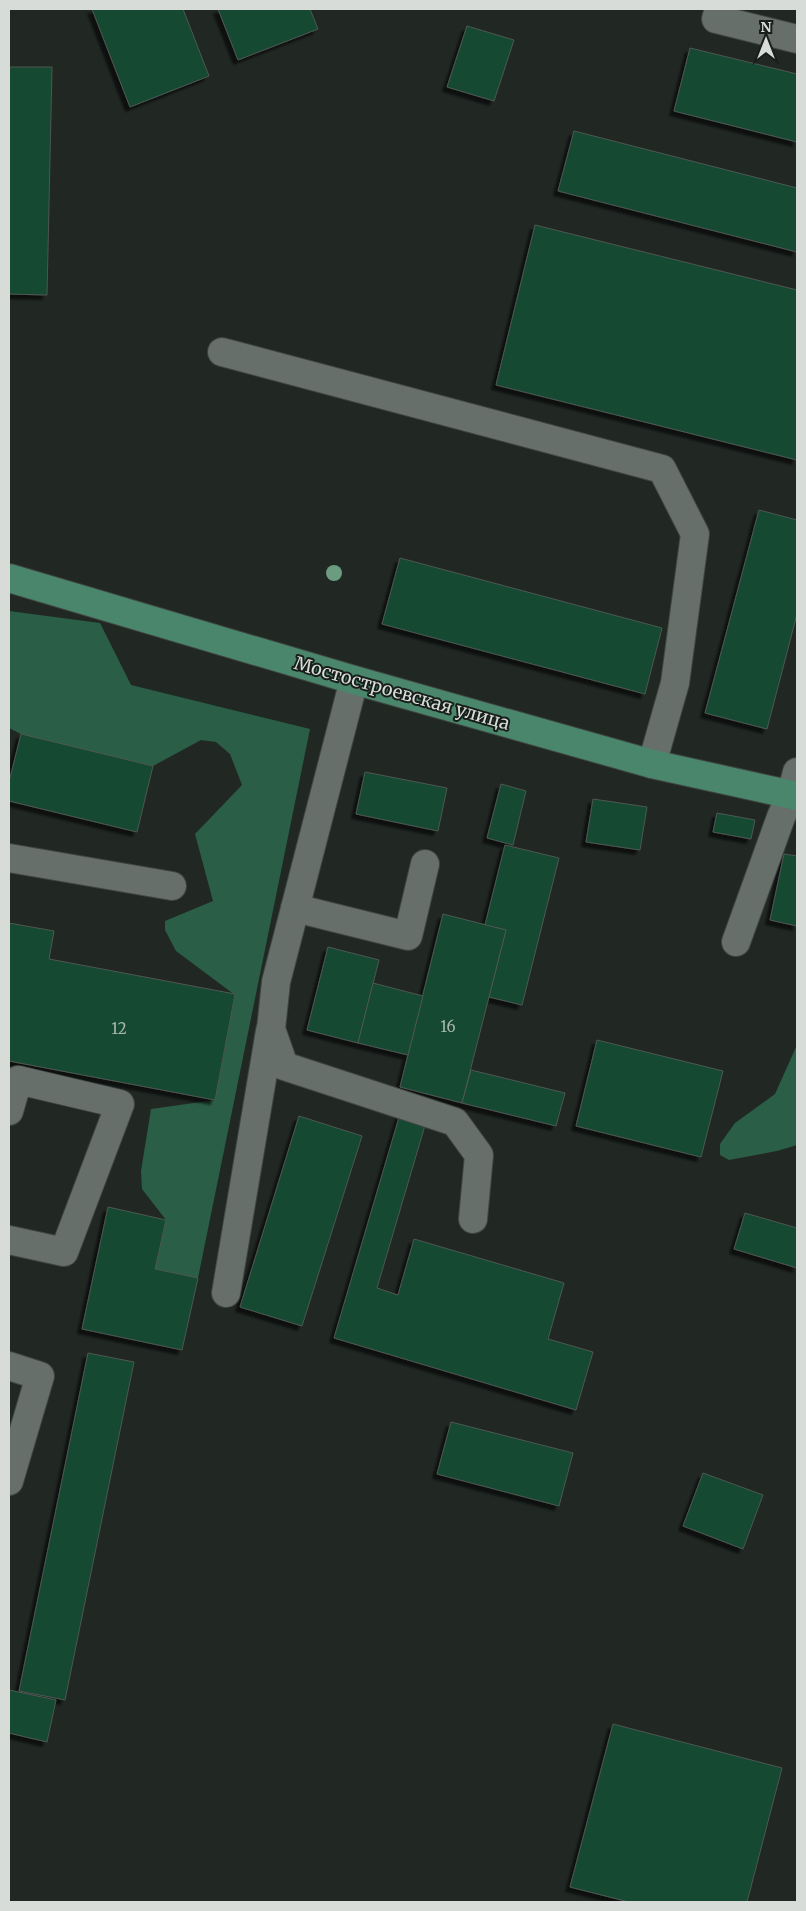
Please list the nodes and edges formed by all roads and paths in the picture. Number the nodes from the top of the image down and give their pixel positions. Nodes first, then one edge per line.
1 (719, 9) edge
2 (797, 39) edge
3 (222, 352) dead end
4 (9, 578) edge
5 (354, 680) junction
6 (652, 764) junction
7 (795, 788) edge
8 (9, 858) edge
9 (426, 864) dead end
10 (172, 886) dead end
11 (295, 908) junction
12 (736, 942) dead end
13 (271, 1029) junction
14 (9, 1111) edge
15 (473, 1219) dead end
16 (9, 1240) edge
17 (226, 1293) dead end
18 (9, 1366) edge
19 (9, 1481) edge

1 - 2 lane
3 - 6 lane
4 - 5 main road, Мостостроевская улица
5 - 6 main road, Мостостроевская улица
5 - 11 lane
6 - 7 main road, Мостостроевская улица
7 - 12 lane
8 - 10 lane
9 - 11 lane
11 - 13 lane
13 - 15 lane
13 - 17 lane
14 - 16 lane
18 - 19 lane

